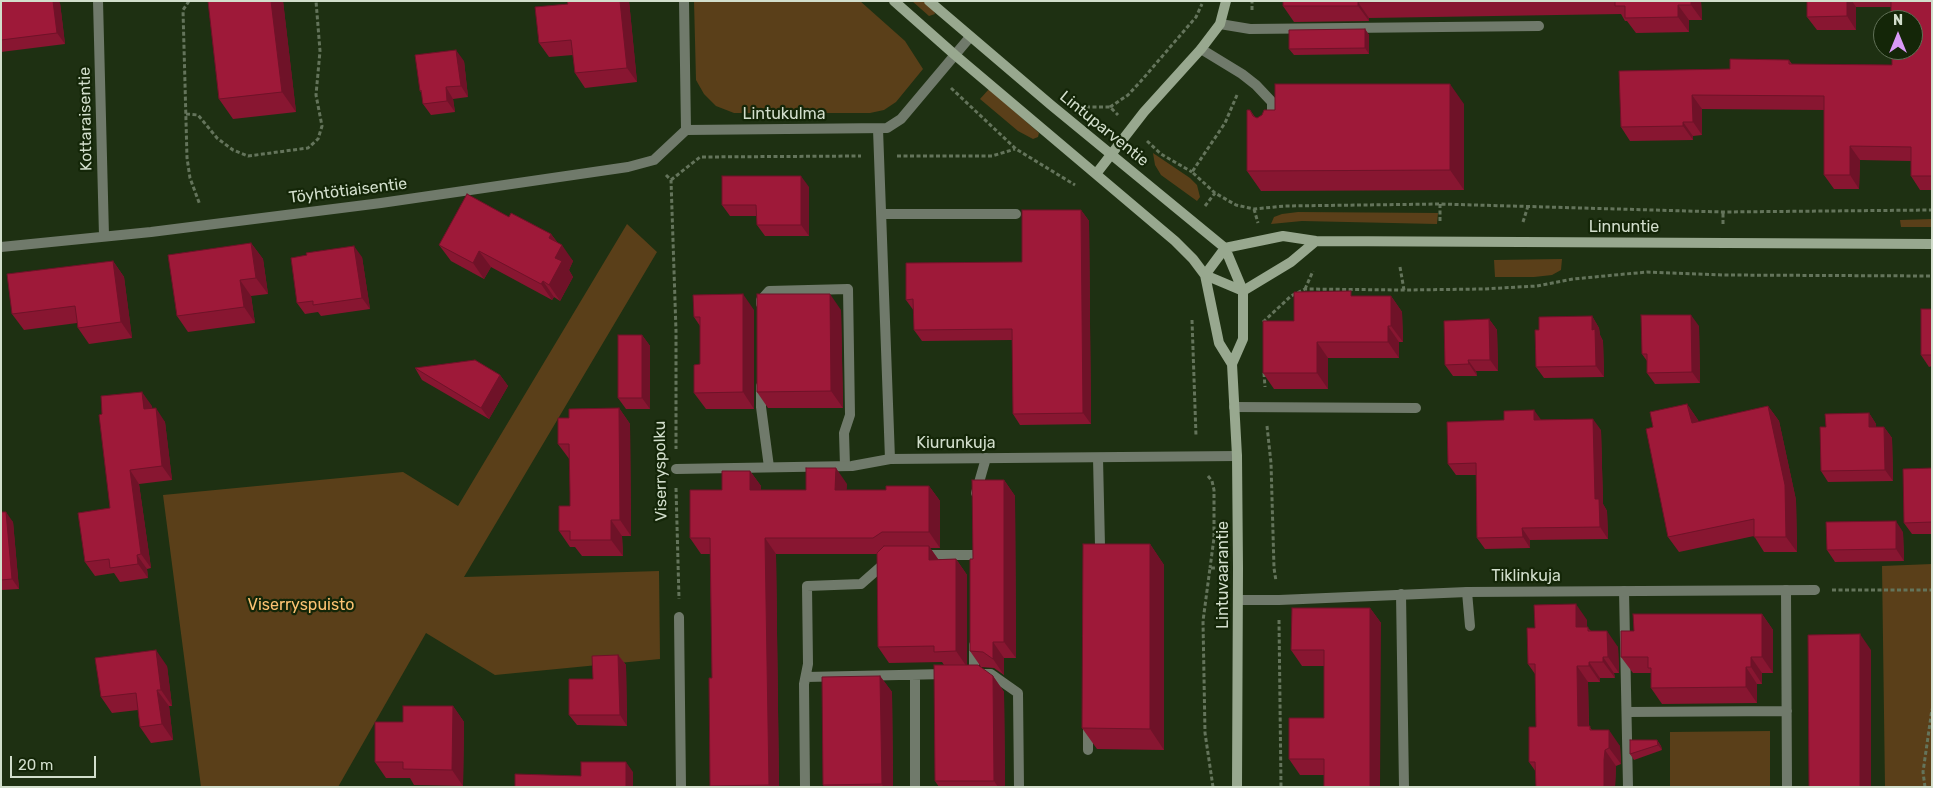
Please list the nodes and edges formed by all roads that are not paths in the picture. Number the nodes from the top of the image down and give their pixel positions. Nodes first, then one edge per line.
1 (98, 1) edge
2 (684, 1) edge
3 (894, 1) edge
4 (929, 1) edge
5 (1226, 1) edge
6 (1220, 24) junction
7 (1539, 26) dead end
8 (970, 37) junction
9 (1201, 49) junction
10 (955, 55) junction
11 (878, 129) junction
12 (686, 130) junction
13 (1272, 130) edge
14 (1112, 154) junction
15 (1096, 174) junction
16 (881, 214) junction
17 (1016, 214) dead end
18 (104, 236) junction
19 (1316, 241) junction
20 (1932, 244) edge
21 (1, 247) edge
22 (1224, 248) junction
23 (1205, 275) junction
24 (1243, 291) junction
25 (761, 319) edge
26 (1232, 364) junction
27 (761, 378) edge
28 (1234, 407) junction
29 (1416, 408) dead end
30 (1237, 456) junction
31 (986, 458) junction
32 (1098, 458) junction
33 (890, 459) junction
34 (845, 466) junction
35 (769, 467) junction
36 (676, 469) road end
37 (974, 500) edge
38 (893, 555) edge
39 (911, 555) edge
40 (973, 556) edge
41 (1088, 566) edge
42 (1786, 590) junction
43 (1815, 590) road end
44 (1624, 591) junction
45 (1467, 592) junction
46 (1401, 594) junction
47 (1238, 600) junction
48 (679, 617) road end
49 (1470, 626) dead end
50 (974, 634) edge
51 (964, 674) junction
52 (915, 675) junction
53 (806, 677) junction
54 (1088, 711) edge
55 (1786, 711) junction
56 (1626, 712) junction
57 (1088, 750) edge
58 (681, 787) edge
59 (805, 787) edge
60 (915, 787) edge
61 (1019, 787) edge
62 (1237, 787) edge
63 (1404, 787) edge
64 (1628, 787) edge
65 (1787, 787) edge

1 - 18 street, Kottaraisentie
2 - 12 street
3 - 10 street
4 - 8 street, Lintuparventie
5 - 6 street
6 - 7 street
6 - 9 street
8 - 10 street, Lintukulma
8 - 14 street, Lintuparventie
9 - 13 street
9 - 14 street
10 - 11 street, Lintukulma
10 - 15 street
11 - 12 street, Lintukulma
11 - 16 street
12 - 18 street, Töyhtötiaisentie
14 - 15 street
14 - 22 street, Lintuparventie
15 - 23 street
16 - 17 street
16 - 33 street
18 - 21 street, Töyhtötiaisentie
19 - 20 street, Linnuntie
19 - 22 street, Linnuntie
19 - 24 street
22 - 23 street
22 - 24 street, Lintuparventie
23 - 24 street
23 - 26 street
24 - 26 street, Lintuvaarantie
25 - 34 street
26 - 28 street, Lintuvaarantie
27 - 35 street
28 - 29 street
28 - 30 street, Lintuvaarantie
30 - 32 street, Kiurunkuja
30 - 47 street, Lintuvaarantie
31 - 32 street, Kiurunkuja
31 - 33 street, Kiurunkuja
31 - 37 street
32 - 41 street
33 - 34 street, Kiurunkuja
34 - 35 street, Kiurunkuja
35 - 36 street, Kiurunkuja
38 - 53 street
39 - 40 street
42 - 43 street, Tiklinkuja
42 - 44 street, Tiklinkuja
42 - 55 street
44 - 45 street, Tiklinkuja
44 - 56 street
45 - 46 street, Tiklinkuja
45 - 49 street
46 - 47 street, Tiklinkuja
46 - 63 street
47 - 62 street, Lintuvaarantie
48 - 58 street
50 - 51 street
51 - 52 street
51 - 61 street
52 - 53 street
52 - 60 street
53 - 59 street
54 - 57 street
55 - 56 street
55 - 65 street
56 - 64 street

